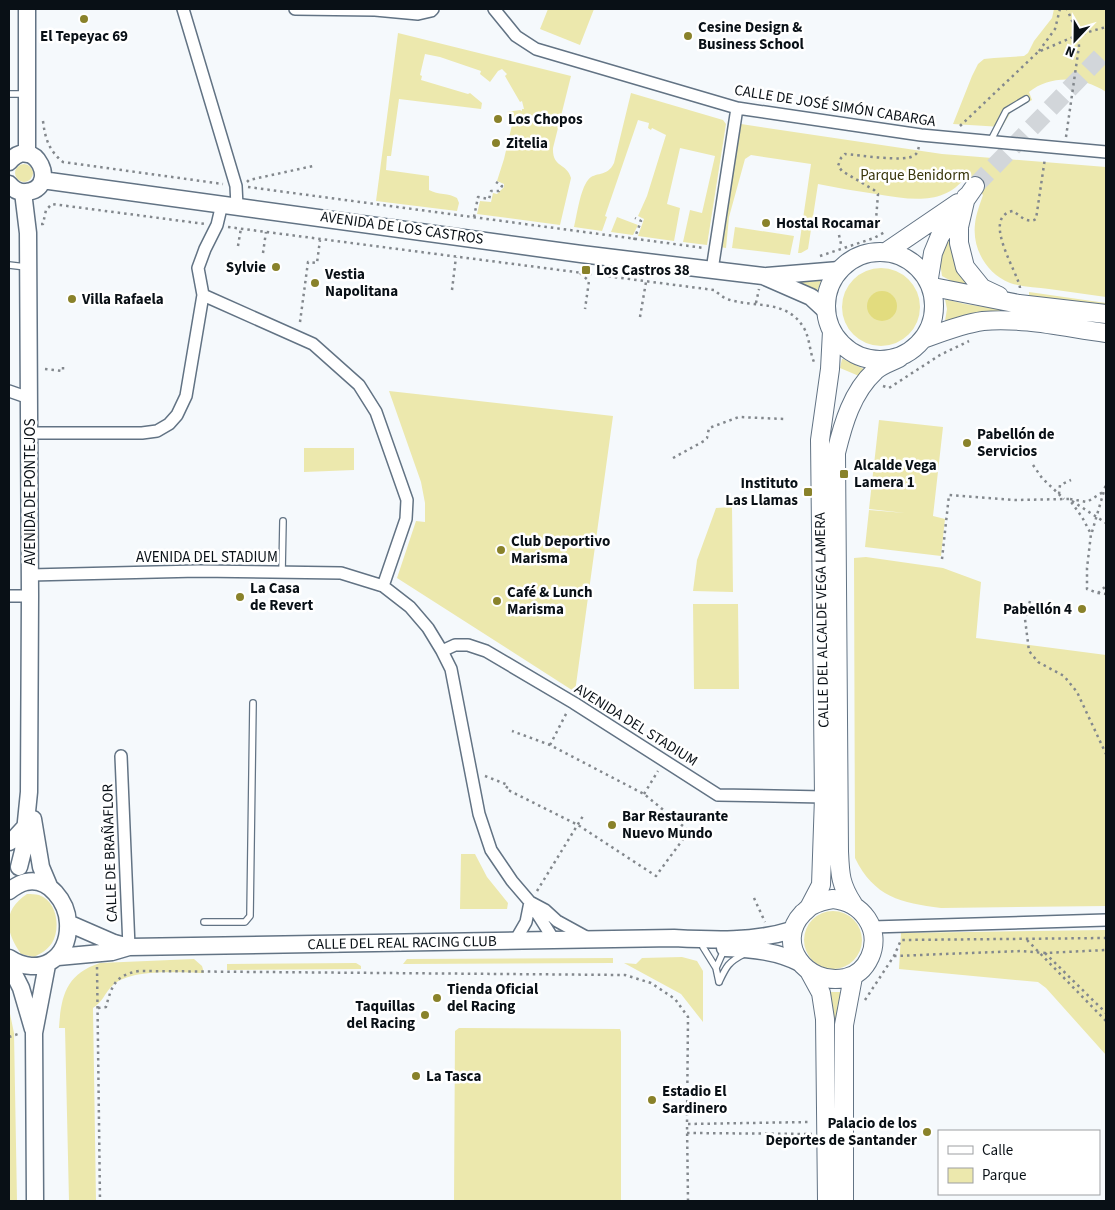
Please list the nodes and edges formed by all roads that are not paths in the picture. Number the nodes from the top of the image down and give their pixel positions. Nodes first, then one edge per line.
1 (28, 9) edge
2 (183, 9) edge
3 (295, 9) edge
4 (375, 9) edge
5 (433, 9) edge
6 (494, 9) edge
7 (9, 94) edge
8 (28, 94) junction
9 (1026, 99) dead end
10 (737, 108) junction
11 (990, 142) junction
12 (1106, 152) edge
13 (27, 154) junction
14 (9, 162) edge
15 (42, 180) junction
16 (9, 184) edge
17 (23, 192) junction
18 (971, 192) junction
19 (230, 205) junction
20 (886, 252) junction
21 (9, 265) edge
22 (28, 267) junction
23 (712, 270) junction
24 (839, 270) junction
25 (763, 276) junction
26 (931, 283) junction
27 (203, 295) junction
28 (1013, 295) junction
29 (824, 309) junction
30 (1106, 314) edge
31 (832, 331) junction
32 (1106, 333) edge
33 (923, 339) junction
34 (899, 358) junction
35 (9, 391) edge
36 (29, 398) junction
37 (30, 433) junction
38 (283, 521) dead end
39 (282, 572) junction
40 (30, 575) junction
41 (383, 586) junction
42 (9, 596) edge
43 (30, 596) junction
44 (442, 651) junction
45 (253, 703) dead end
46 (121, 756) dead end
47 (29, 792) junction
48 (824, 797) junction
49 (26, 826) junction
50 (9, 842) edge
51 (17, 869) edge
52 (49, 886) junction
53 (9, 891) edge
54 (530, 902) junction
55 (853, 904) junction
56 (810, 906) junction
57 (1106, 920) edge
58 (68, 922) junction
59 (204, 922) dead end
60 (872, 927) junction
61 (792, 930) junction
62 (674, 938) junction
63 (592, 939) junction
64 (554, 940) junction
65 (515, 941) junction
66 (728, 944) junction
67 (129, 947) junction
68 (703, 947) junction
69 (752, 950) junction
70 (9, 958) edge
71 (53, 961) junction
72 (9, 964) edge
73 (716, 968) junction
74 (806, 968) junction
75 (853, 977) junction
76 (26, 1033) junction
77 (35, 1201) edge
78 (827, 1201) edge
79 (844, 1201) edge

1 - 8 main road
2 - 19 street
3 - 4 street
4 - 5 street
6 - 10 street, CALLE DE JOSÉ SIMÓN CABARGA
7 - 8 lane
8 - 13 main road
9 - 11 lane
10 - 11 street, CALLE DE JOSÉ SIMÓN CABARGA
10 - 23 street
11 - 12 street, CALLE DE JOSÉ SIMÓN CABARGA
13 - 14 main road
13 - 15 main road
15 - 17 main road
15 - 19 main road, AVENIDA DE LOS CASTROS
16 - 17 main road
17 - 22 main road, AVENIDA DE PONTEJOS
18 - 20 main road
18 - 26 main road
18 - 28 main road
19 - 23 main road, AVENIDA DE LOS CASTROS
19 - 27 street
20 - 24 main road
20 - 26 main road
21 - 22 lane
22 - 36 main road, AVENIDA DE PONTEJOS
23 - 25 main road, AVENIDA DE LOS CASTROS
24 - 25 main road, AVENIDA DE LOS CASTROS
24 - 29 main road
25 - 29 main road, AVENIDA DE LOS CASTROS
26 - 28 main road
26 - 33 main road
27 - 37 street
27 - 41 street
28 - 30 main road
29 - 31 main road
31 - 34 main road
31 - 48 main road, CALLE DEL ALCALDE VEGA LAMERA
32 - 33 main road
33 - 34 main road
34 - 55 main road, CALLE DEL ALCALDE VEGA LAMERA
35 - 36 street
36 - 37 main road, AVENIDA DE PONTEJOS
37 - 40 main road, AVENIDA DE PONTEJOS
38 - 39 lane
39 - 40 street, AVENIDA DEL STADIUM
39 - 41 street, AVENIDA DEL STADIUM
40 - 43 main road, AVENIDA DE PONTEJOS
41 - 44 street, AVENIDA DEL STADIUM
42 - 43 street
43 - 47 main road, AVENIDA DE PONTEJOS
44 - 48 street, AVENIDA DEL STADIUM
44 - 54 street, AVENIDA DEL STADIUM
45 - 59 lane
46 - 67 street, CALLE DE BRAÑAFLOR
47 - 49 main road, AVENIDA DE PONTEJOS
47 - 52 main road, AVENIDA DE PONTEJOS
48 - 56 main road, CALLE DEL ALCALDE VEGA LAMERA
49 - 50 main road
49 - 51 main road, AVENIDA DE PONTEJOS
51 - 52 main road
51 - 53 main road
52 - 58 main road, AVENIDA DE PONTEJOS
54 - 63 street, AVENIDA DEL STADIUM
54 - 64 street, AVENIDA DEL STADIUM
54 - 65 street
55 - 56 main road
55 - 60 main road
56 - 61 main road
57 - 60 street
58 - 67 main road, CALLE DEL REAL RACING CLUB
58 - 71 main road
60 - 75 main road
61 - 66 main road, CALLE DEL REAL RACING CLUB
61 - 74 main road
62 - 63 main road, CALLE DEL REAL RACING CLUB
62 - 66 main road, CALLE DEL REAL RACING CLUB
62 - 68 main road, CALLE DEL REAL RACING CLUB
63 - 64 main road, CALLE DEL REAL RACING CLUB
64 - 65 main road, CALLE DEL REAL RACING CLUB
65 - 67 main road, CALLE DEL REAL RACING CLUB
66 - 68 main road
66 - 69 main road
66 - 73 lane
67 - 71 main road, CALLE DEL REAL RACING CLUB
68 - 73 lane
69 - 73 lane
69 - 74 main road
70 - 71 main road, CALLE DEL REAL RACING CLUB
71 - 76 main road
72 - 76 main road
74 - 75 main road
74 - 78 main road
75 - 79 main road
76 - 77 main road

